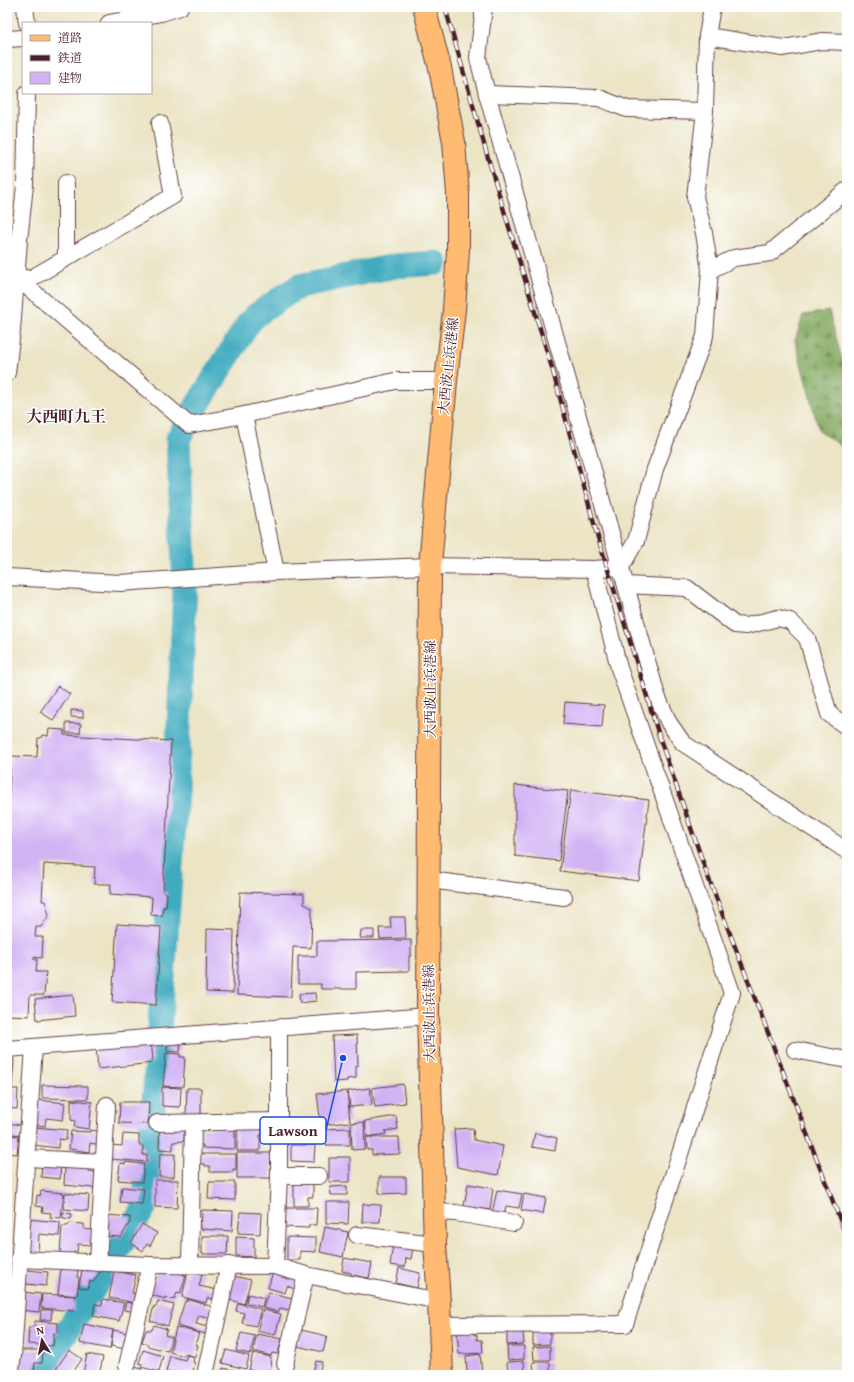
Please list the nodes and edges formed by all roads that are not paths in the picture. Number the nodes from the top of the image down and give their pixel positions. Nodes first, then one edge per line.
1 (25, 7) edge
2 (180, 7) edge
3 (424, 7) edge
4 (484, 7) edge
5 (712, 7) edge
6 (27, 22) edge
7 (114, 22) edge
8 (707, 36) junction
9 (22, 38) edge
10 (7, 39) edge
11 (847, 42) edge
12 (27, 94) edge
13 (487, 94) junction
14 (706, 111) junction
15 (160, 123) dead end
16 (66, 183) dead end
17 (847, 190) edge
18 (13, 239) edge
19 (66, 258) junction
20 (710, 270) junction
21 (16, 277) junction
22 (10, 329) edge
23 (7, 373) edge
24 (446, 381) junction
25 (244, 415) junction
26 (430, 566) junction
27 (621, 567) junction
28 (594, 569) junction
29 (276, 572) junction
30 (7, 578) edge
31 (626, 585) junction
32 (847, 727) edge
33 (847, 851) edge
34 (429, 880) junction
35 (564, 897) dead end
36 (428, 1016) junction
37 (279, 1027) junction
38 (34, 1047) junction
39 (7, 1049) edge
40 (795, 1050) dead end
41 (847, 1060) edge
42 (107, 1105) dead end
43 (279, 1121) junction
44 (193, 1123) junction
45 (157, 1124) dead end
46 (27, 1158) junction
47 (103, 1162) junction
48 (279, 1176) junction
49 (319, 1176) dead end
50 (434, 1212) junction
51 (514, 1223) dead end
52 (14, 1227) edge
53 (357, 1235) dead end
54 (435, 1244) junction
55 (19, 1259) junction
56 (98, 1263) junction
57 (150, 1265) junction
58 (190, 1265) junction
59 (229, 1265) junction
60 (275, 1266) junction
61 (306, 1275) junction
62 (12, 1290) edge
63 (439, 1301) junction
64 (439, 1325) junction
65 (10, 1356) edge
66 (285, 1364) dead end
67 (127, 1366) dead end
68 (10, 1375) edge
69 (205, 1375) edge
70 (442, 1375) edge

1 - 6 street
2 - 7 street
3 - 24 main road, 大西波止浜港線
4 - 13 street
5 - 8 street
8 - 11 street
8 - 14 street
9 - 10 street
12 - 18 street
13 - 14 street
13 - 27 street
14 - 20 street
15 - 19 street
16 - 19 street
17 - 20 street
18 - 21 street
19 - 21 street
20 - 27 street
21 - 22 street
21 - 25 street
22 - 23 street
24 - 25 street
24 - 26 main road, 大西波止浜港線
25 - 29 street
26 - 28 street
26 - 29 street
26 - 34 main road, 大西波止浜港線
27 - 28 street
27 - 31 street
28 - 64 street
29 - 30 street
31 - 32 street
31 - 33 street
34 - 35 street
34 - 36 main road, 大西波止浜港線
36 - 37 street
36 - 50 main road, 大西波止浜港線
37 - 38 street
37 - 43 street
38 - 39 street
38 - 46 street
40 - 41 street
42 - 47 street
43 - 44 street
43 - 48 street
44 - 45 street
44 - 58 street
46 - 47 street
46 - 52 street
47 - 56 street
48 - 49 street
48 - 60 street
50 - 51 street
50 - 54 main road, 大西波止浜港線
52 - 55 street
53 - 54 street
54 - 63 main road, 大西波止浜港線
55 - 56 street
55 - 62 street
56 - 57 street
57 - 58 street
57 - 67 street
58 - 59 street
59 - 60 street
59 - 69 street
60 - 61 street
61 - 63 street
61 - 66 street
62 - 65 street
63 - 64 main road, 大西波止浜港線
64 - 70 main road, 大西波止浜港線
65 - 68 street

